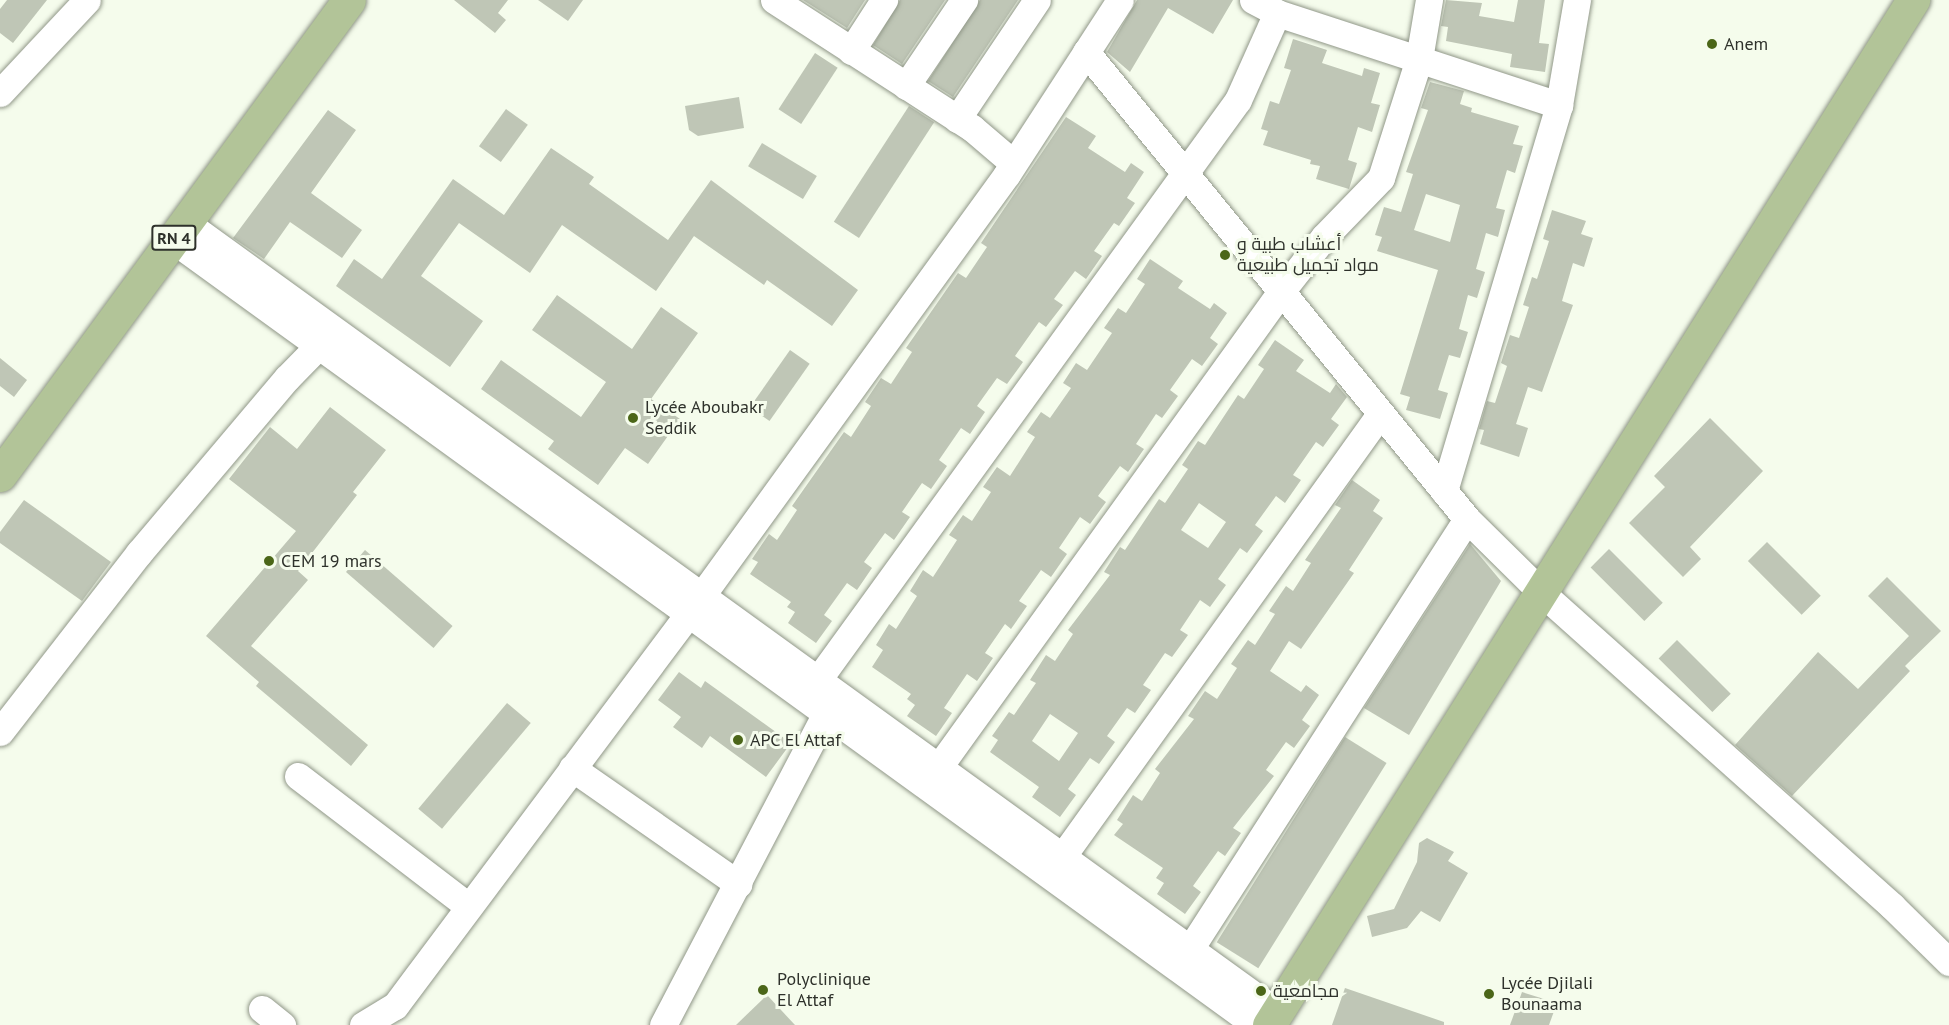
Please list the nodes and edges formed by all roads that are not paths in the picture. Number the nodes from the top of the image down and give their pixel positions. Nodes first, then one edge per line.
1 (87, 0) edge
2 (349, 0) edge
3 (774, 0) edge
4 (884, 0) edge
5 (964, 0) edge
6 (1037, 0) edge
7 (1120, 0) edge
8 (1253, 0) edge
9 (1429, 0) edge
10 (1577, 0) edge
11 (1913, 0) edge
12 (1277, 12) junction
13 (851, 51) junction
14 (1086, 52) junction
15 (1419, 59) junction
16 (906, 86) junction
17 (0, 93) edge
18 (1559, 105) junction
19 (957, 119) junction
20 (1013, 163) junction
21 (1184, 174) junction
22 (179, 231) junction
23 (1280, 293) junction
24 (327, 337) junction
25 (1380, 414) junction
26 (0, 475) edge
27 (1444, 491) junction
28 (1467, 519) junction
29 (1543, 594) junction
30 (694, 604) junction
31 (834, 704) junction
32 (0, 732) edge
33 (572, 768) junction
34 (938, 768) junction
35 (298, 776) dead end
36 (1062, 857) junction
37 (738, 884) junction
38 (468, 906) junction
39 (1190, 949) junction
40 (1949, 962) edge
41 (1267, 1021) edge
42 (363, 1025) edge
43 (663, 1025) edge
44 (683, 1025) edge

1 - 17 street
2 - 22 main road, RN 4
3 - 13 street
4 - 13 street
5 - 16 street
6 - 19 street
7 - 14 street
8 - 12 street
9 - 15 street
10 - 18 street
11 - 29 main road
12 - 15 street
12 - 21 street
13 - 16 street
14 - 20 street
14 - 21 street
15 - 18 street
15 - 23 street
16 - 19 street
18 - 27 street
19 - 20 street
20 - 30 street
21 - 23 street
21 - 31 street
22 - 24 street
22 - 26 main road, RN 4
23 - 25 street
23 - 34 street
24 - 30 street
24 - 32 street
25 - 27 street
25 - 36 street
27 - 28 street
28 - 29 street
28 - 39 street
29 - 40 street
29 - 41 main road
30 - 31 street
30 - 33 street
31 - 34 street
31 - 37 street
31 - 41 street
31 - 44 street
33 - 37 street
33 - 38 street
34 - 36 street
35 - 38 street
36 - 39 street
37 - 43 street
38 - 42 street
39 - 41 street

